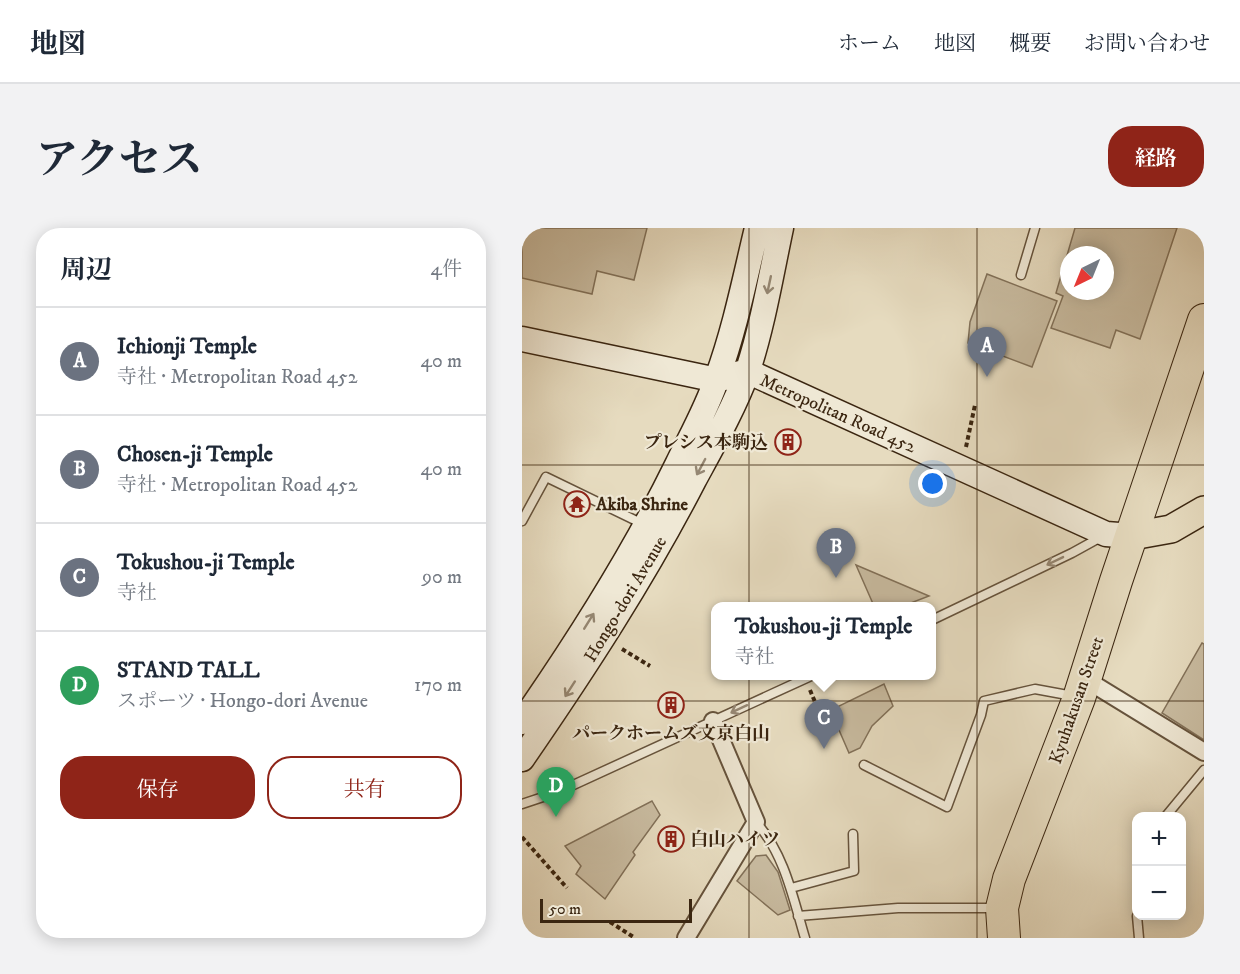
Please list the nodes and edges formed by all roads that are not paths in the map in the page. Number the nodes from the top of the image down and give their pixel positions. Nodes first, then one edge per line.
1 (757, 228) edge
2 (781, 228) edge
3 (1035, 228) edge
4 (1022, 275) dead end
5 (1204, 320) edge
6 (522, 339) edge
7 (747, 372) junction
8 (717, 380) junction
9 (1204, 510) edge
10 (522, 521) edge
11 (645, 526) junction
12 (1119, 535) junction
13 (936, 618) edge
14 (802, 680) edge
15 (1082, 688) junction
16 (713, 721) junction
17 (522, 722) edge
18 (1204, 752) edge
19 (522, 759) edge
20 (864, 765) dead end
21 (1204, 770) edge
22 (522, 804) edge
23 (1169, 812) edge
24 (756, 822) junction
25 (853, 834) dead end
26 (791, 888) junction
27 (798, 916) junction
28 (1137, 920) edge
29 (1003, 923) edge
30 (686, 938) edge
31 (805, 938) edge
32 (1138, 938) edge

1 - 8 main road, Hongo-dori Avenue
2 -> 7 main road, Hongo-dori Avenue
3 - 4 lane
5 - 12 highway, Kyuhakusan Street
6 - 8 main road, Metropolitan Road 452
7 - 8 main road, Metropolitan Road 452
7 - 12 main road, Metropolitan Road 452
7 -> 19 main road, Hongo-dori Avenue
8 - 11 main road, Hongo-dori Avenue
9 - 12 main road
10 - 11 lane
17 -> 11 main road, Hongo-dori Avenue
12 -> 13 lane
12 - 15 highway, Kyuhakusan Street
14 -> 16 lane
15 - 18 street
15 - 20 lane
15 - 29 highway, Kyuhakusan Street
16 - 22 lane
16 - 24 street
21 - 23 lane
24 - 26 lane
24 - 30 street
25 - 26 lane
26 - 27 lane
27 - 29 lane
27 - 31 lane
28 - 32 lane

